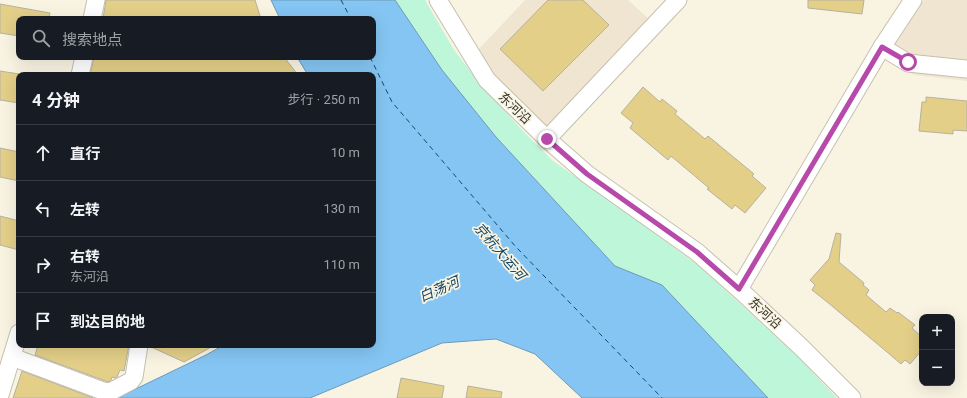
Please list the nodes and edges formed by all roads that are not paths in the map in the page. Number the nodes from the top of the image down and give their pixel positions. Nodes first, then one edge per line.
1 (96, 0) edge
2 (438, 0) edge
3 (678, 0) edge
4 (913, 0) edge
5 (93, 16) edge
6 (882, 47) junction
7 (83, 60) edge
8 (967, 69) edge
9 (81, 72) edge
10 (547, 139) junction
11 (739, 289) junction
12 (16, 343) edge
13 (139, 348) edge
14 (12, 357) junction
15 (0, 395) edge
16 (852, 398) edge

1 - 5 street
2 - 10 street, 东河沿
3 - 10 street
4 - 6 street
6 - 8 street
6 - 11 street
7 - 9 street
10 - 11 street, 东河沿
11 - 16 street, 东河沿
12 - 14 street
13 - 14 street
14 - 15 street

